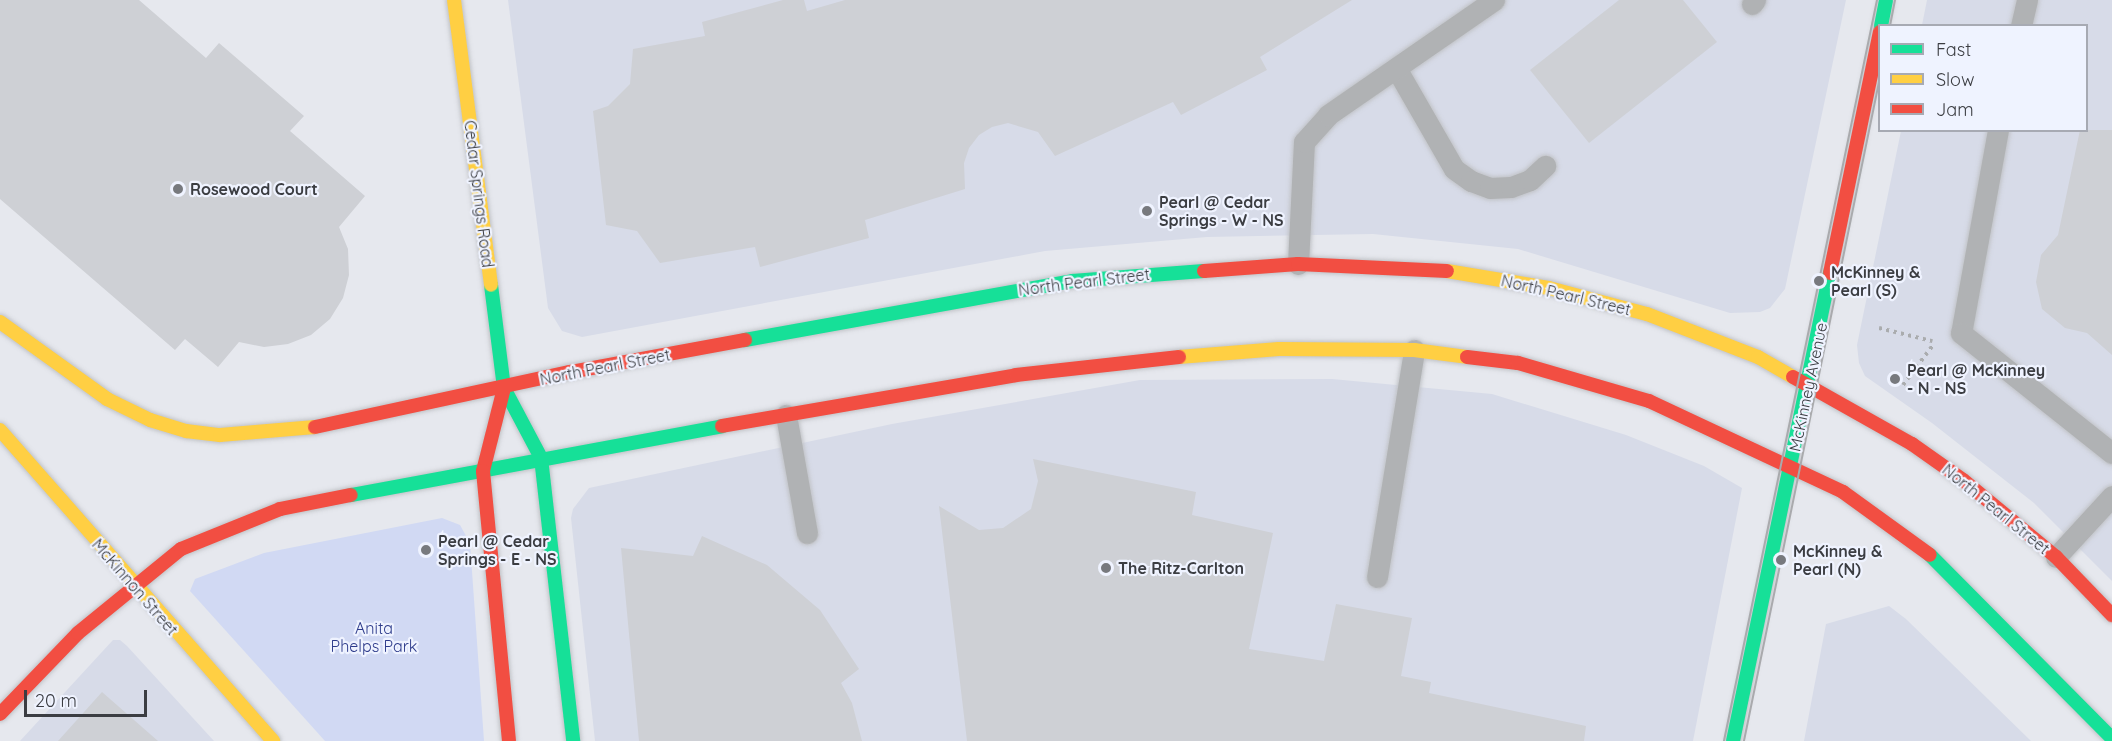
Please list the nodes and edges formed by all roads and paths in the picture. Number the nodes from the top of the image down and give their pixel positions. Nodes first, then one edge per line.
1 (454, 0) edge
2 (1494, 0) edge
3 (1886, 0) edge
4 (2026, 0) edge
5 (1881, 24) edge
6 (2021, 24) edge
7 (1878, 51) edge
8 (1396, 68) junction
9 (1876, 70) edge
10 (1998, 132) edge
11 (1545, 166) dead end
12 (1298, 264) junction
13 (0, 322) edge
14 (1878, 328) dead end
15 (1414, 350) junction
16 (1808, 384) junction
17 (1903, 385) dead end
18 (504, 388) junction
19 (786, 415) junction
20 (0, 430) edge
21 (2112, 453) edge
22 (541, 458) junction
23 (1791, 466) junction
24 (483, 471) junction
25 (2112, 496) edge
26 (807, 533) dead end
27 (2056, 557) junction
28 (1377, 577) dead end
29 (134, 587) junction
30 (2112, 615) edge
31 (0, 714) edge
32 (2112, 738) edge
33 (273, 741) edge
34 (509, 741) edge
35 (573, 741) edge
36 (1733, 741) edge

1 - 18 main road, Cedar Springs Road
2 - 8 lane
3 - 5 main road
4 - 6 lane
7 - 9 main road, McKinney Avenue
8 - 11 lane
8 - 12 lane
9 - 16 main road, McKinney Avenue
10 - 21 lane
12 - 16 main road, North Pearl Street
12 - 18 main road, North Pearl Street
13 - 18 main road, North Pearl Street
14 - 17 path
15 - 19 main road
15 - 23 main road
15 - 28 lane
16 - 23 main road, McKinney Avenue
16 - 27 main road, North Pearl Street
18 - 22 main road, Cedar Springs Road
18 - 24 main road, Cedar Springs Road
19 - 22 main road
19 - 26 lane
20 - 29 main road, McKinnon Street
22 - 24 main road
22 - 35 main road, Cedar Springs Road
23 - 32 main road
23 - 36 main road, McKinney Avenue
24 - 29 main road
24 - 34 main road, Cedar Springs Road
25 - 27 lane
27 - 30 main road, North Pearl Street
29 - 31 main road
29 - 33 main road, McKinnon Street

